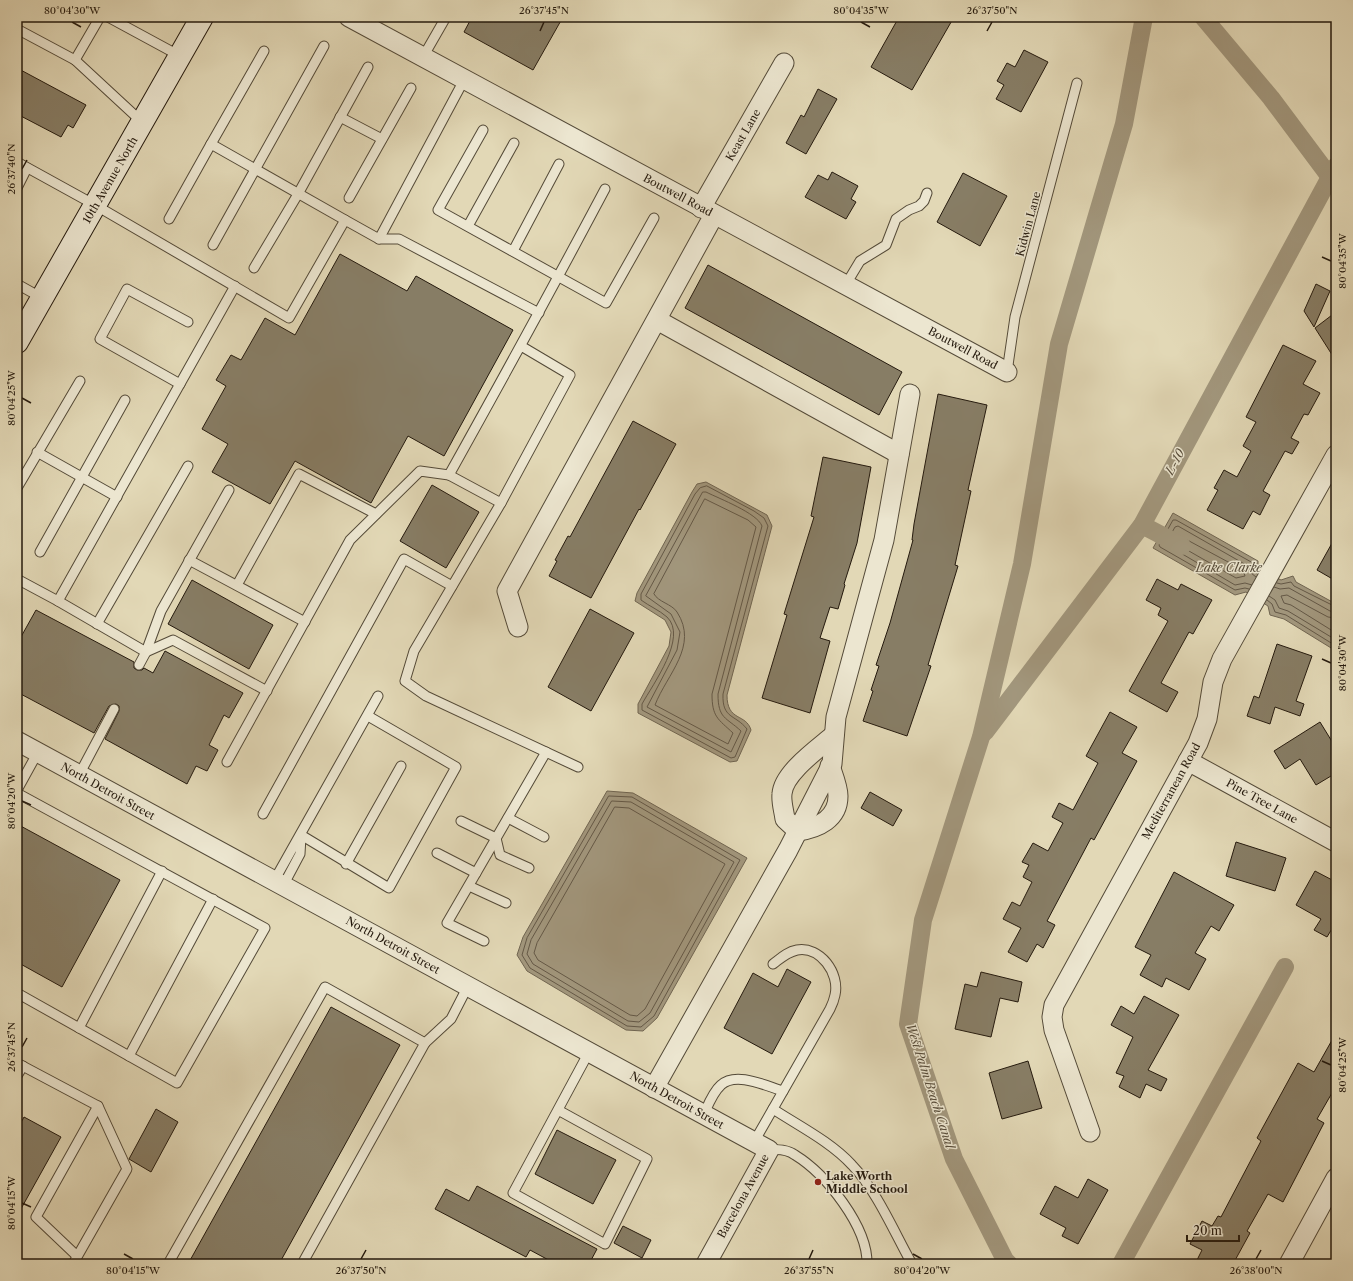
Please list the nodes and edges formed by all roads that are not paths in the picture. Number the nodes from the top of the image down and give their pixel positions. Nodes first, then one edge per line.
1 (100, 17) edge
2 (108, 17) edge
3 (202, 17) edge
4 (349, 17) edge
5 (446, 17) edge
6 (373, 23) edge
7 (17, 29) edge
8 (324, 46) dead end
9 (264, 51) dead end
10 (180, 56) junction
11 (423, 57) junction
12 (75, 60) junction
13 (784, 63) dead end
14 (368, 67) dead end
15 (464, 80) junction
16 (1078, 83) dead end
17 (411, 88) dead end
18 (340, 116) junction
19 (142, 122) junction
20 (483, 130) dead end
21 (382, 139) junction
22 (514, 143) dead end
23 (212, 144) junction
24 (17, 162) edge
25 (559, 164) dead end
26 (27, 168) junction
27 (255, 170) junction
28 (17, 188) edge
29 (605, 189) dead end
30 (927, 193) dead end
31 (298, 194) junction
32 (349, 198) dead end
33 (95, 205) junction
34 (708, 211) junction
35 (654, 218) dead end
36 (169, 219) dead end
37 (345, 220) junction
38 (468, 226) junction
39 (379, 239) junction
40 (213, 245) dead end
41 (512, 251) junction
42 (254, 268) dead end
43 (559, 276) junction
44 (17, 284) edge
45 (235, 286) junction
46 (845, 286) junction
47 (42, 298) junction
48 (539, 313) junction
49 (658, 320) junction
50 (188, 322) dead end
51 (17, 342) edge
52 (521, 346) junction
53 (1007, 372) joint
54 (80, 381) dead end
55 (180, 384) junction
56 (910, 394) dead end
57 (125, 400) dead end
58 (37, 452) junction
59 (899, 454) junction
60 (1336, 455) edge
61 (188, 466) dead end
62 (449, 475) junction
63 (81, 477) junction
64 (17, 488) edge
65 (229, 490) dead end
66 (117, 497) junction
67 (501, 503) junction
68 (376, 514) junction
69 (40, 552) dead end
70 (190, 560) junction
71 (18, 583) edge
72 (237, 585) junction
73 (452, 586) junction
74 (58, 601) junction
75 (305, 622) junction
76 (97, 624) junction
77 (518, 627) dead end
78 (146, 652) junction
79 (139, 665) dead end
80 (266, 691) junction
81 (378, 696) dead end
82 (114, 709) dead end
83 (368, 716) junction
84 (834, 735) junction
85 (17, 741) edge
86 (38, 752) junction
87 (546, 752) junction
88 (1188, 761) junction
89 (228, 762) dead end
90 (401, 766) dead end
91 (830, 766) junction
92 (578, 767) dead end
93 (798, 767) junction
94 (79, 775) junction
95 (822, 785) junction
96 (17, 790) edge
97 (17, 793) edge
98 (263, 814) dead end
99 (508, 818) junction
100 (461, 821) dead end
101 (798, 831) junction
102 (300, 835) junction
103 (544, 837) dead end
104 (496, 838) junction
105 (1336, 842) edge
106 (437, 853) dead end
107 (346, 864) junction
108 (529, 868) dead end
109 (162, 872) junction
110 (476, 873) junction
111 (279, 883) junction
112 (469, 886) junction
113 (213, 899) junction
114 (506, 903) dead end
115 (484, 941) dead end
116 (773, 964) dead end
117 (468, 986) junction
118 (17, 993) edge
119 (79, 1028) junction
120 (425, 1043) junction
121 (589, 1052) junction
122 (128, 1056) junction
123 (20, 1065) edge
124 (17, 1076) edge
125 (654, 1088) junction
126 (783, 1091) junction
127 (98, 1106) junction
128 (773, 1109) junction
129 (558, 1110) junction
130 (704, 1114) junction
131 (1090, 1132) dead end
132 (761, 1146) junction
133 (1336, 1178) edge
134 (75, 1260) edge
135 (168, 1264) edge
136 (302, 1264) edge
137 (706, 1264) edge
138 (867, 1264) edge
139 (912, 1264) edge
140 (1289, 1264) edge

1 - 12 lane
2 - 10 lane
3 - 10 street, 10th Avenue North
4 - 6 street, Boutwell Road
5 - 11 lane
6 - 11 street, Boutwell Road
7 - 12 lane
8 - 27 lane
9 - 23 lane
10 - 19 street, 10th Avenue North
11 - 15 street, Boutwell Road
12 - 19 lane
13 - 34 street, Keast Lane
14 - 18 lane
15 - 34 street, Boutwell Road
15 - 39 lane
16 - 53 lane, Kidwin Lane
17 - 21 lane
18 - 21 lane
18 - 31 lane
19 - 33 street, 10th Avenue North
20 - 38 lane
21 - 32 lane
22 - 38 lane
23 - 27 lane
23 - 36 lane
24 - 26 lane
25 - 41 lane
26 - 28 lane
26 - 33 lane
27 - 31 lane
27 - 40 lane
29 - 43 lane
30 - 46 lane
31 - 37 lane
31 - 42 lane
33 - 45 lane
33 - 47 street, 10th Avenue North
34 - 46 street, Boutwell Road
34 - 49 street, Keast Lane
35 - 43 lane
37 - 39 lane
37 - 45 lane
38 - 41 lane
39 - 48 lane
41 - 43 lane
43 - 48 lane
44 - 47 lane
45 - 55 lane
46 - 53 street, Boutwell Road
47 - 51 street, 10th Avenue North
48 - 52 lane
49 - 59 street
49 - 77 street, Keast Lane
50 - 55 lane
52 - 62 lane
52 - 67 lane
54 - 58 lane
55 - 66 lane
56 - 59 street
57 - 63 lane
58 - 63 lane
58 - 64 lane
59 - 84 street
60 - 88 street, Mediterranean Road
61 - 76 lane
62 - 67 lane
62 - 68 lane
63 - 66 lane
63 - 69 lane
65 - 70 lane
66 - 74 lane
67 - 73 lane
68 - 72 lane
68 - 75 lane
70 - 72 lane
70 - 78 lane
71 - 74 lane
72 - 75 lane
73 - 87 lane
73 - 98 lane
74 - 76 lane
75 - 80 lane
76 - 78 lane
78 - 79 lane
78 - 80 lane
80 - 89 lane
81 - 83 lane
82 - 94 lane
83 - 102 lane
83 - 107 lane
84 - 91 street
84 - 93 street
85 - 86 street, North Detroit Street
86 - 94 street, North Detroit Street
86 - 96 lane
87 - 92 lane
87 - 99 lane
88 - 105 street, Pine Tree Lane
88 - 131 street, Mediterranean Road
90 - 107 lane
91 - 95 street
91 - 101 street
93 - 95 street
93 - 101 street
94 - 111 street, North Detroit Street
95 - 101 street
97 - 109 lane
99 - 103 lane
99 - 104 lane
100 - 104 lane
101 - 125 street
102 - 107 lane
102 - 111 lane
104 - 108 lane
104 - 110 lane
106 - 110 lane
109 - 113 lane
109 - 119 lane
110 - 112 lane
111 - 117 street, North Detroit Street
112 - 114 lane
112 - 115 lane
113 - 122 lane
113 - 122 lane
116 - 126 lane
117 - 120 lane
117 - 121 street, North Detroit Street
118 - 119 lane
119 - 122 lane
120 - 135 lane
120 - 136 lane
121 - 125 street, North Detroit Street
121 - 129 lane
123 - 124 lane
123 - 127 lane
125 - 130 street, North Detroit Street
126 - 128 lane
126 - 130 lane
127 - 134 lane
127 - 134 lane
128 - 132 lane
128 - 139 lane
129 - 129 lane
130 - 132 street, North Detroit Street
132 - 137 street, Barcelona Avenue
132 - 138 lane
133 - 140 street

